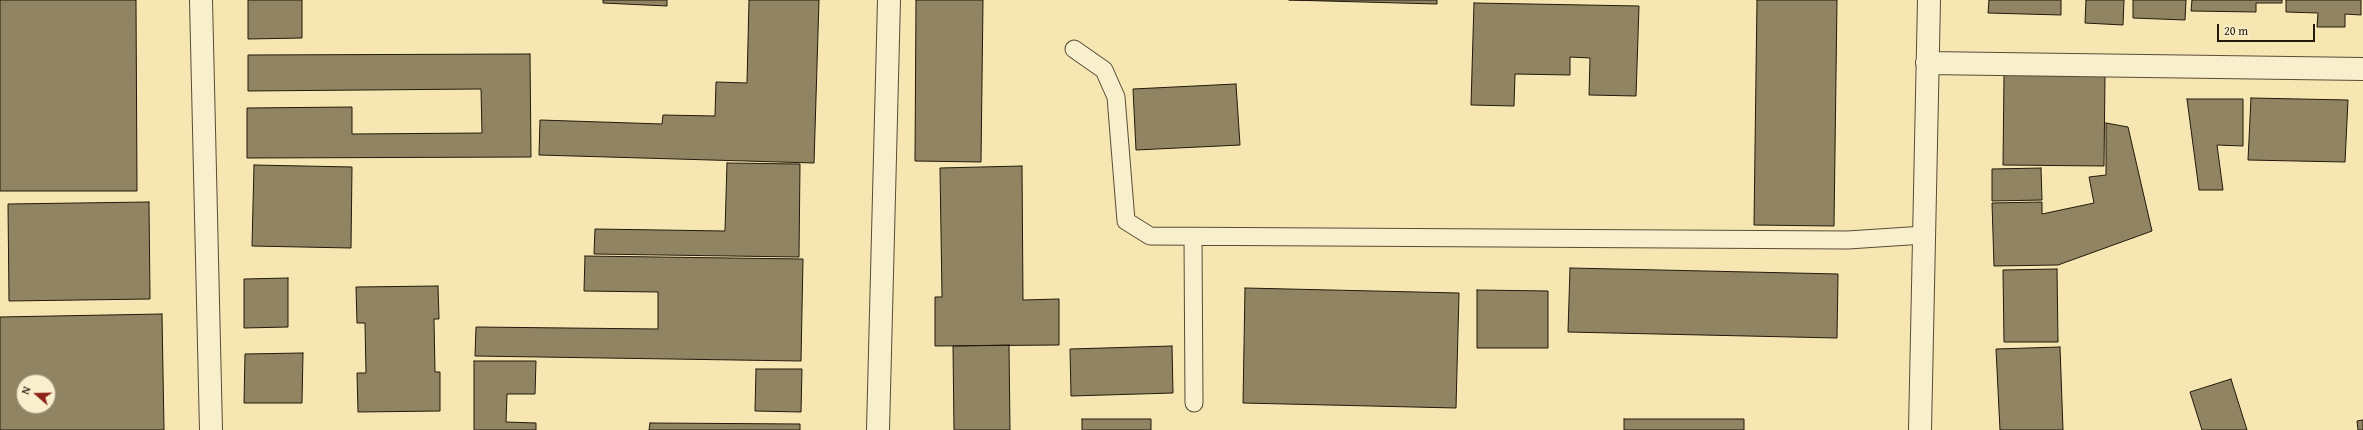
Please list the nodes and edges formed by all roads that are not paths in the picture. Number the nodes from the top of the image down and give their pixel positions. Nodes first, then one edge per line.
1 (201, 0) edge
2 (889, 0) edge
3 (1929, 0) edge
4 (1074, 50) dead end
5 (1927, 63) junction
6 (2363, 69) edge
7 (1924, 235) junction
8 (1193, 238) junction
9 (1194, 403) dead end
10 (211, 430) edge
11 (878, 430) edge
12 (1920, 430) edge

1 - 10 street
2 - 11 street
3 - 5 street
4 - 8 lane
5 - 6 street
5 - 7 street
7 - 8 lane
7 - 12 street
8 - 9 lane

